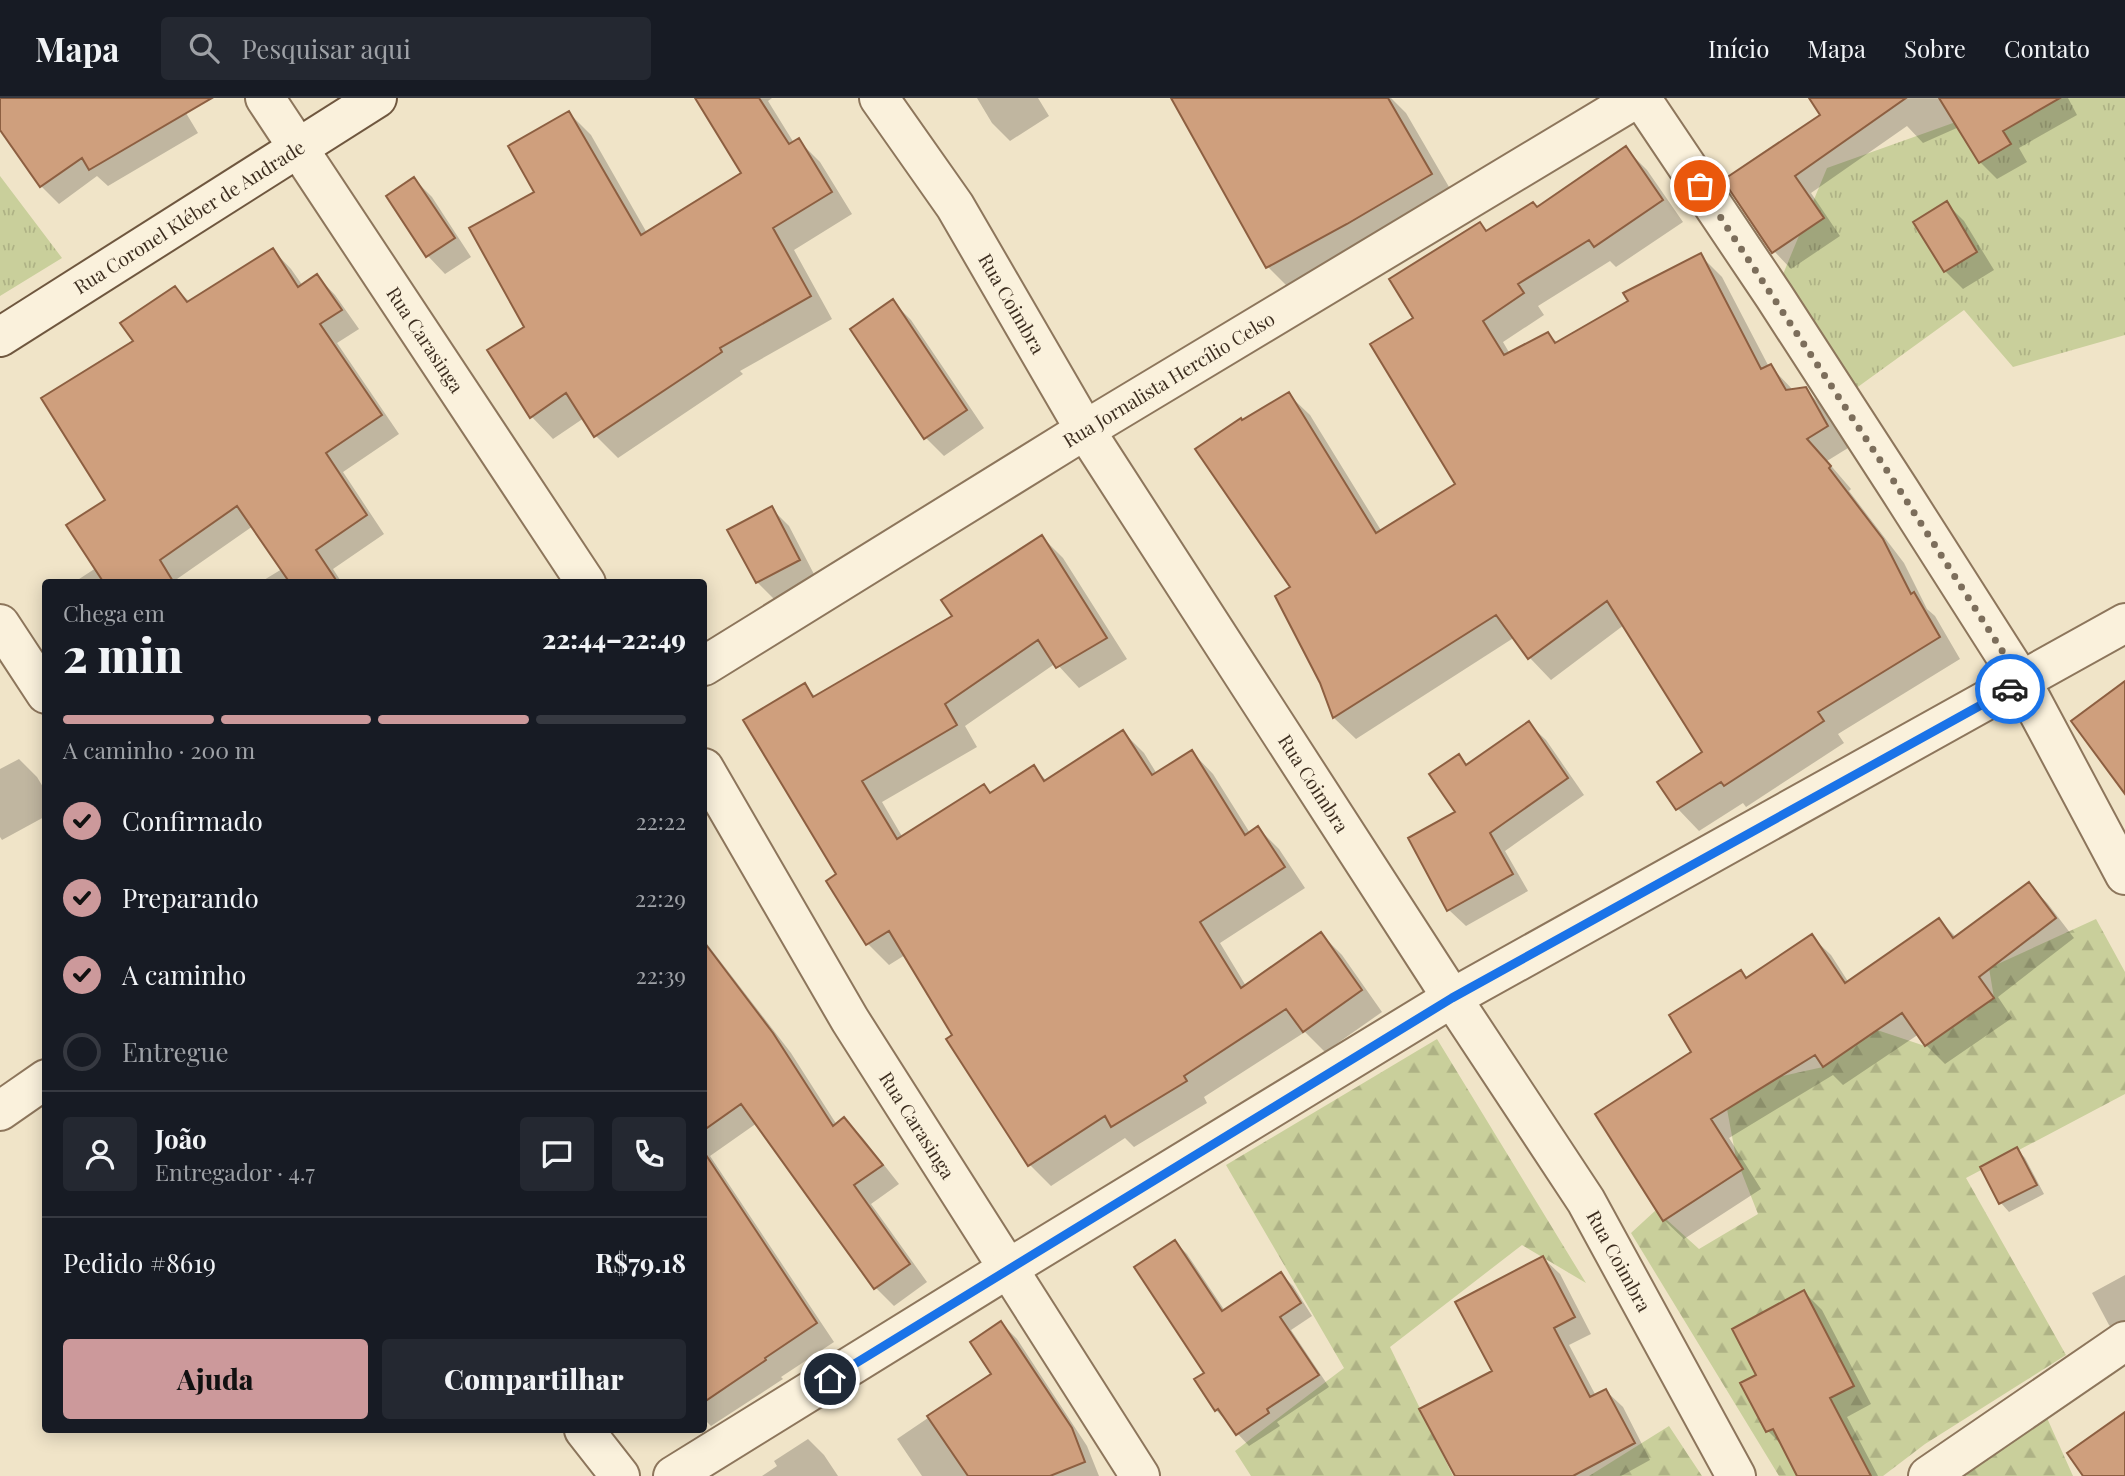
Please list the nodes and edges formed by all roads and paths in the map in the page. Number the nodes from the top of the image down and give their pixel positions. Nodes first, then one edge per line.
1 (265, 98) edge
2 (377, 98) edge
3 (879, 98) edge
4 (1639, 98) edge
5 (297, 148) junction
6 (0, 337) edge
7 (1085, 430) junction
8 (583, 579) edge
9 (0, 624) edge
10 (2125, 624) edge
11 (707, 664) edge
12 (2022, 682) junction
13 (42, 688) edge
14 (707, 773) edge
15 (2125, 875) edge
16 (1452, 998) junction
17 (42, 1082) edge
18 (0, 1111) edge
19 (1009, 1268) junction
20 (2125, 1341) edge
21 (586, 1433) edge
22 (620, 1476) edge
23 (673, 1476) edge
24 (1140, 1476) edge
25 (1736, 1476) edge
26 (1927, 1476) edge

1 - 5 street, Rua Carasinga
2 - 5 street, Rua Coronel Kléber de Andrade
3 - 7 street, Rua Coimbra
4 - 7 street, Rua Jornalista Hercílio Celso
4 - 12 street
5 - 6 street, Rua Coronel Kléber de Andrade
5 - 8 street, Rua Carasinga
7 - 11 street, Rua Jornalista Hercílio Celso
7 - 16 street, Rua Coimbra
9 - 13 street
10 - 12 street
12 - 15 street
12 - 16 street
14 - 19 street, Rua Carasinga
16 - 19 street
16 - 25 street, Rua Coimbra
17 - 18 street
19 - 23 street
19 - 24 street, Rua Carasinga
20 - 26 street
21 - 22 street

